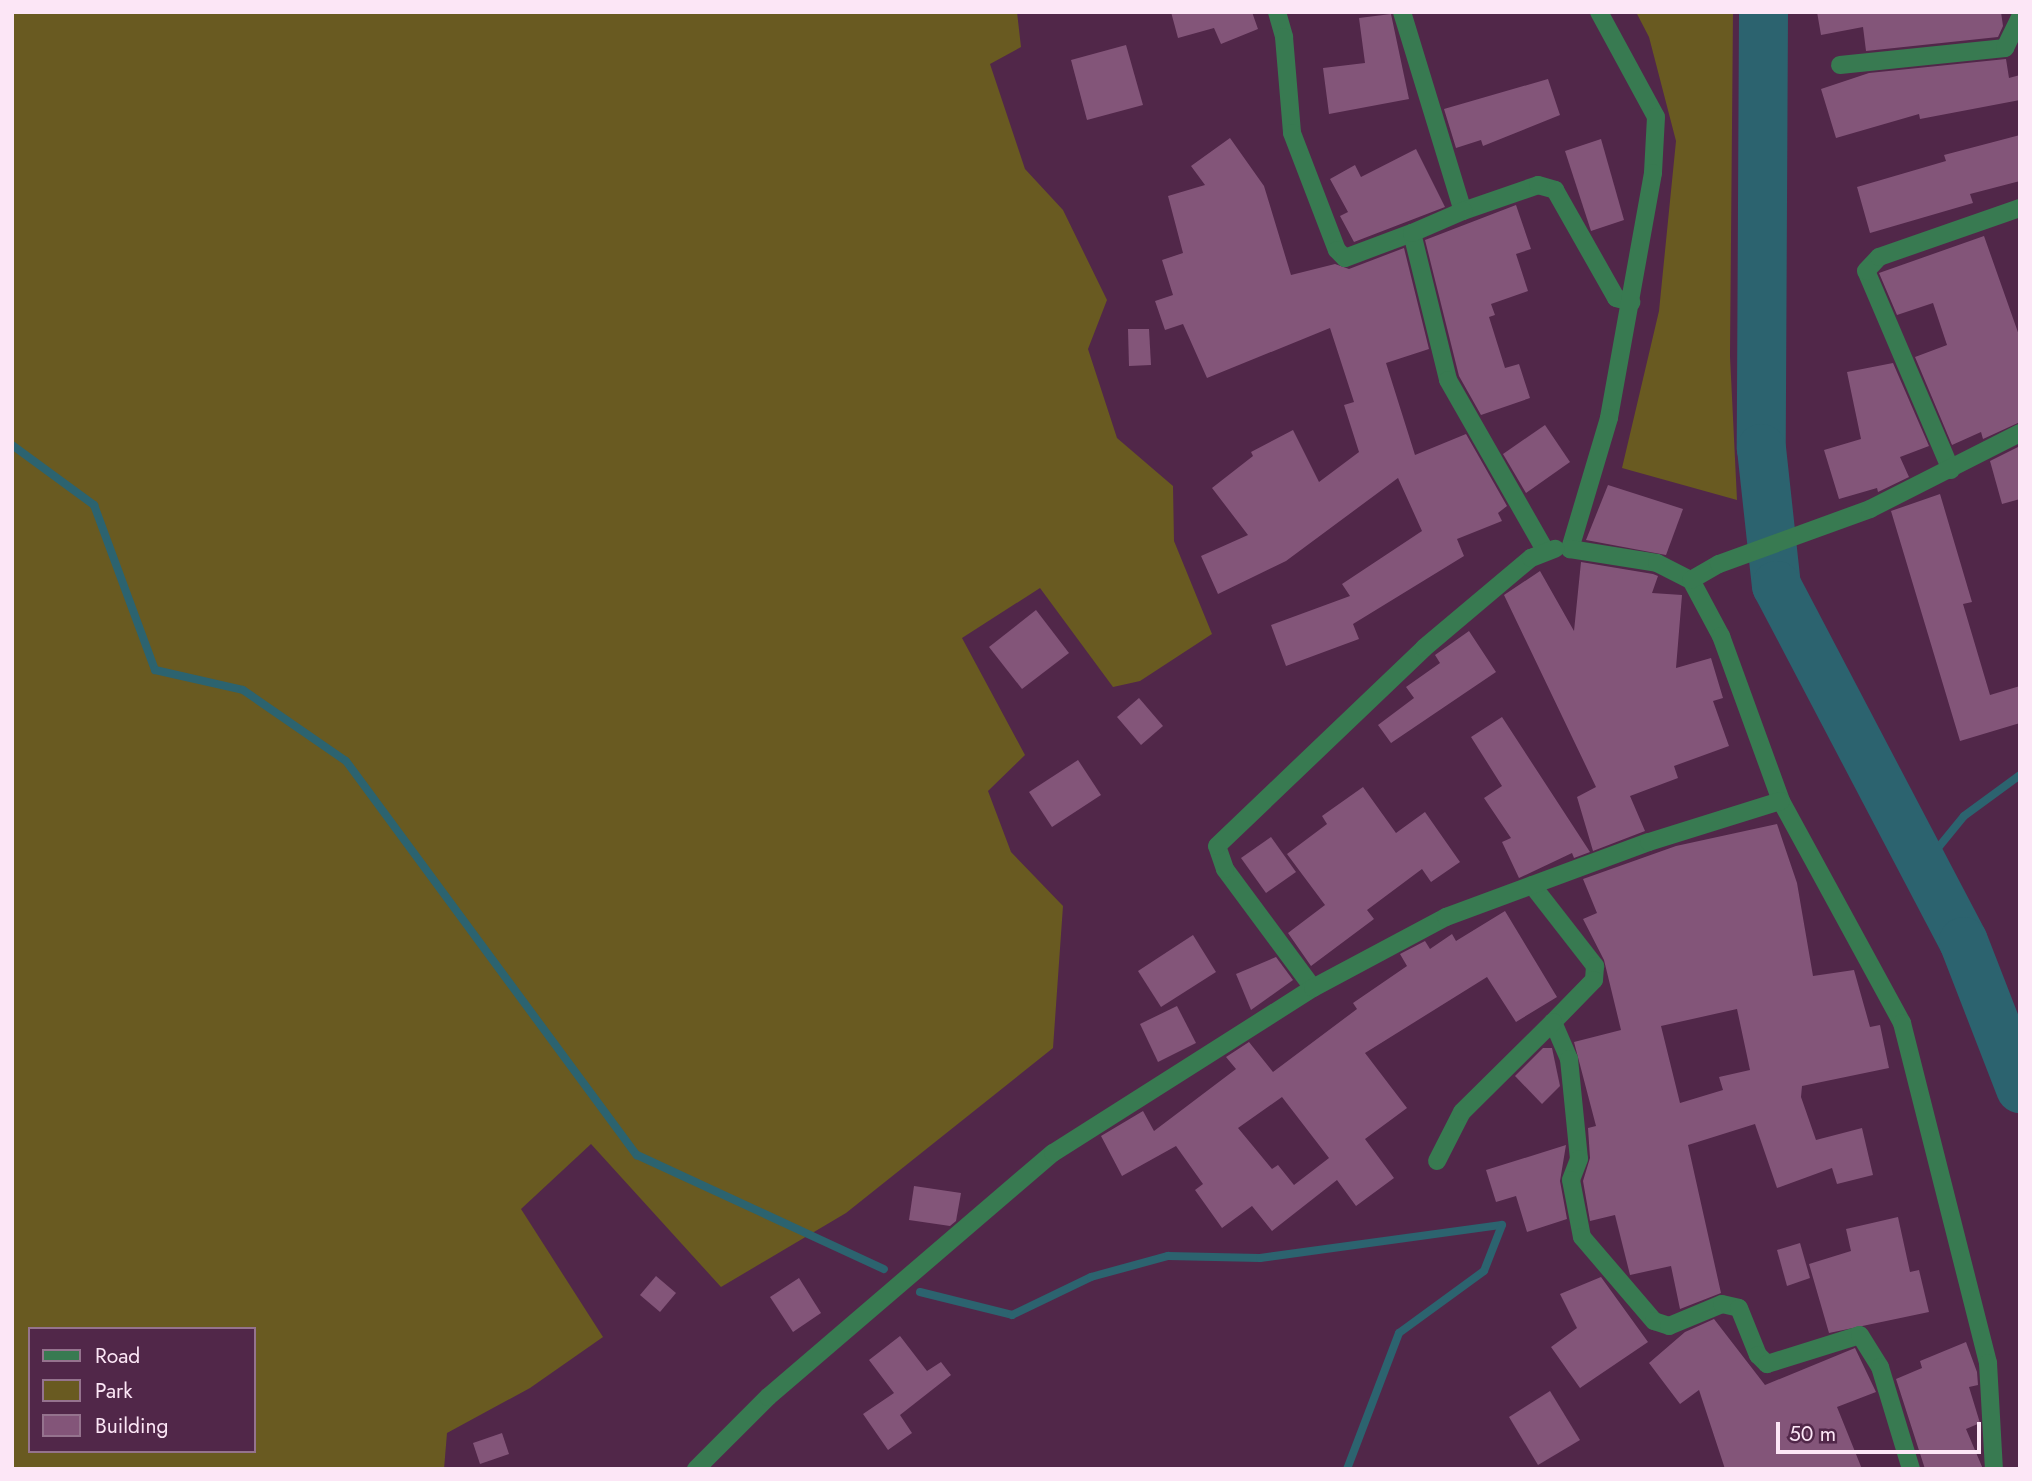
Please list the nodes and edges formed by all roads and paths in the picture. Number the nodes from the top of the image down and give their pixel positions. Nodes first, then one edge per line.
1 (1277, 12) edge
2 (1402, 12) edge
3 (1599, 12) edge
4 (2020, 17) edge
5 (1840, 65) dead end
6 (2020, 208) edge
7 (1463, 211) junction
8 (1412, 233) junction
9 (1631, 302) junction
10 (2020, 433) edge
11 (1951, 470) junction
12 (1570, 549) junction
13 (1545, 550) junction
14 (1691, 580) junction
15 (1781, 801) junction
16 (1532, 885) junction
17 (1313, 988) junction
18 (1553, 1022) junction
19 (1437, 1161) dead end
20 (696, 1469) edge
21 (1911, 1469) edge
22 (1994, 1469) edge

1 - 8 street
2 - 7 street
3 - 9 street
4 - 5 street
6 - 11 street
7 - 8 street
7 - 9 street
8 - 13 street
9 - 12 street
10 - 11 street
11 - 14 street
12 - 13 street
12 - 14 street
13 - 17 street
14 - 15 street
15 - 16 street
15 - 22 street
16 - 17 street
16 - 18 street
17 - 20 street
18 - 19 street
18 - 21 street

